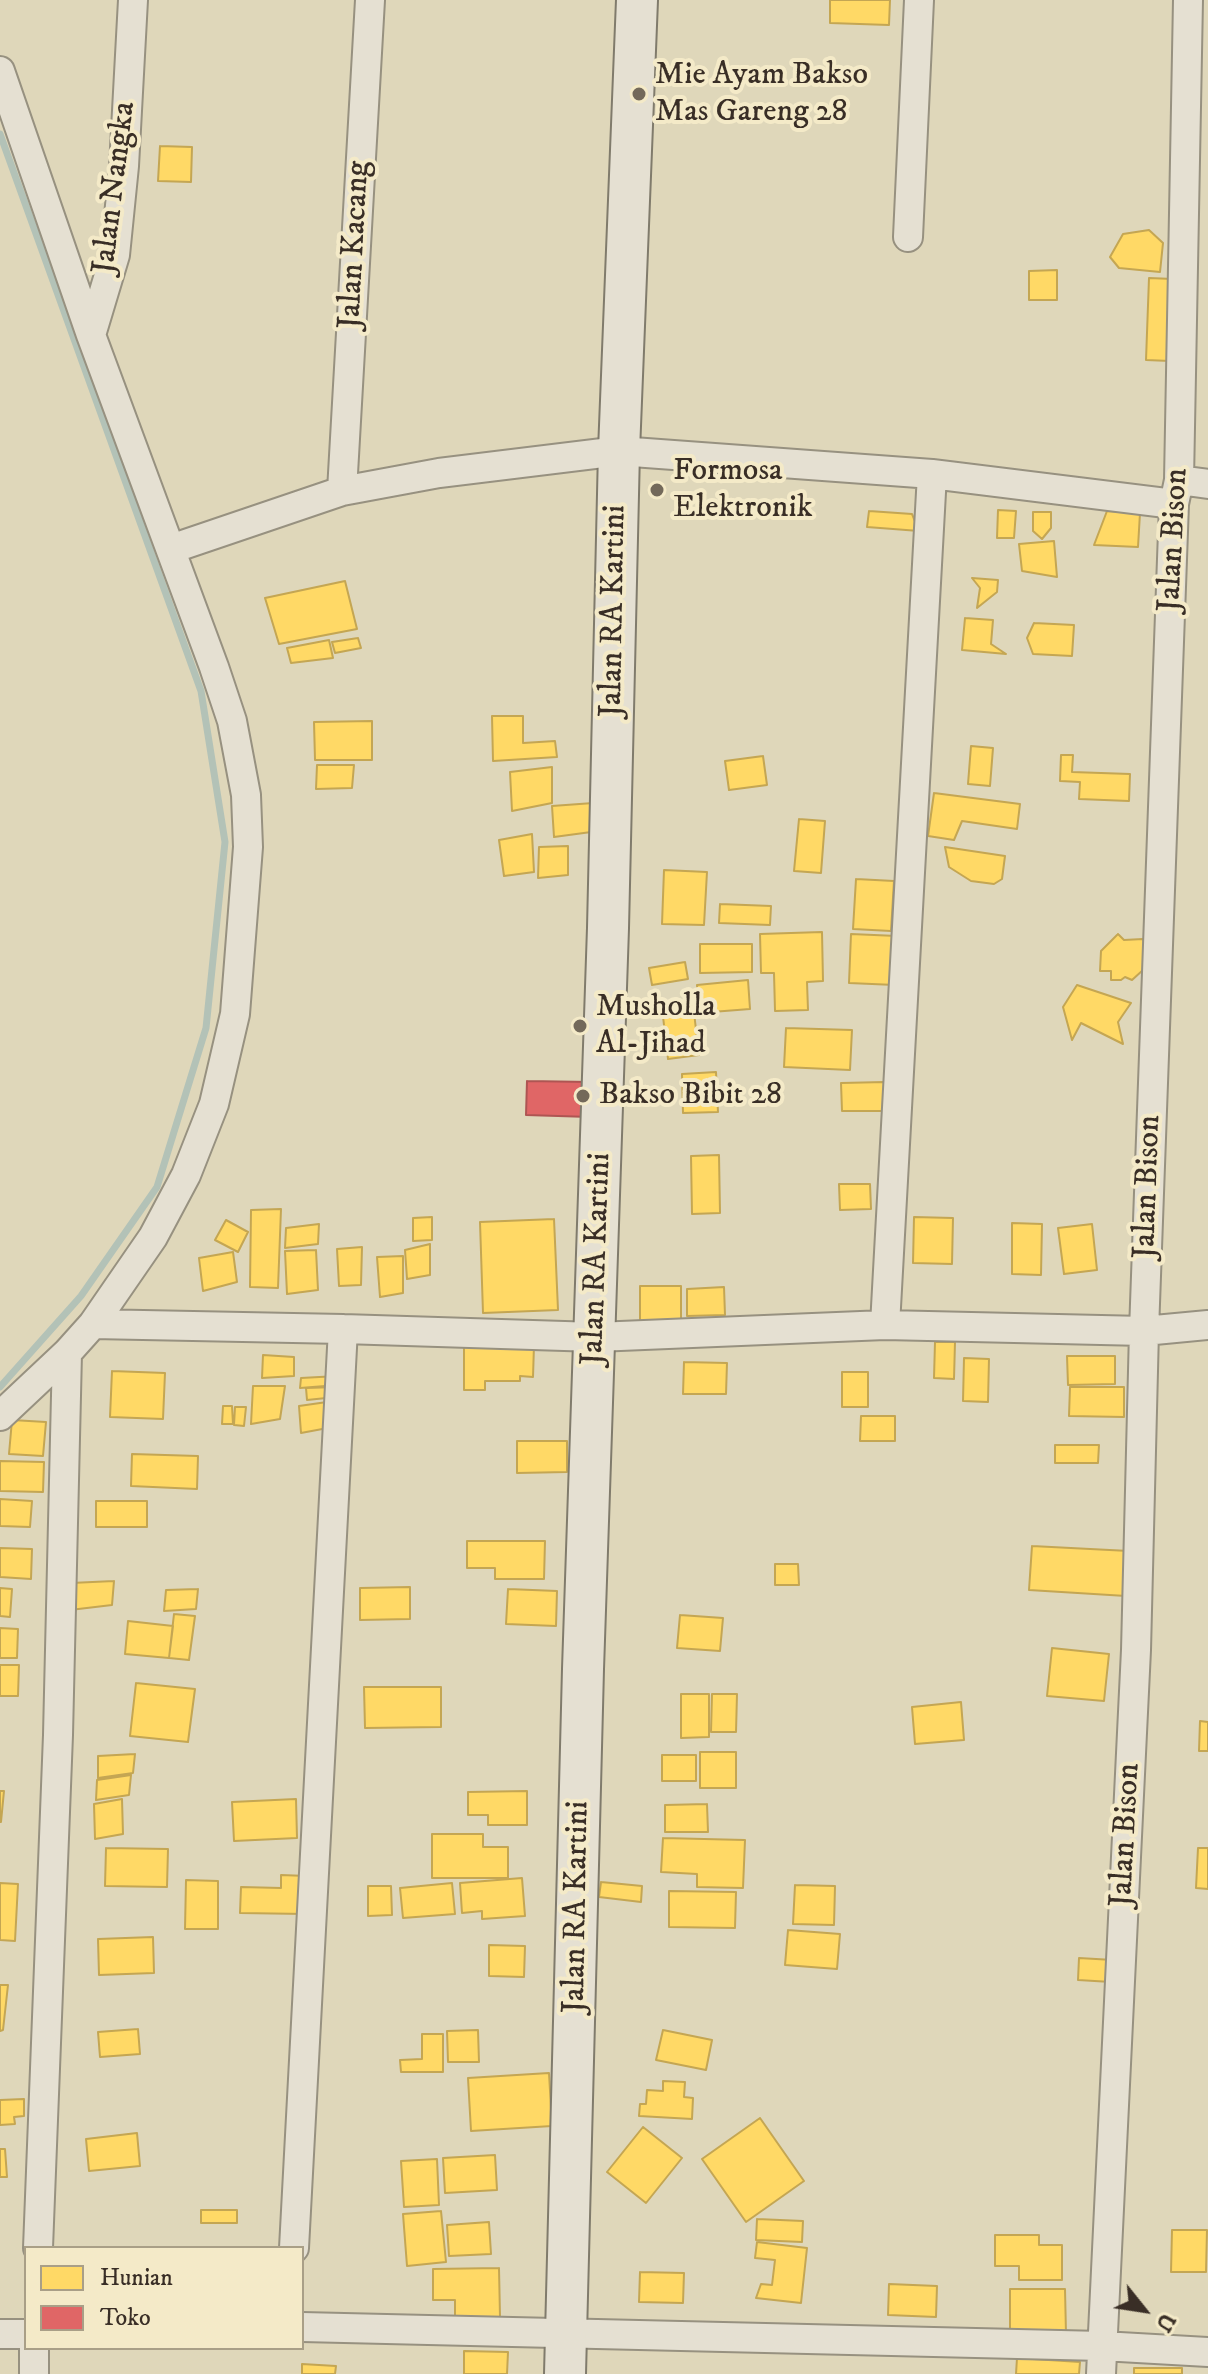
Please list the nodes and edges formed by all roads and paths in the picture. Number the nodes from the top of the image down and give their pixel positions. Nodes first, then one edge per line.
1 (133, 0) edge
2 (370, 0) edge
3 (637, 0) edge
4 (919, 0) edge
5 (1188, 0) edge
6 (0, 71) edge
7 (908, 237) dead end
8 (91, 335) junction
9 (619, 451) junction
10 (932, 474) junction
11 (1208, 484) edge
12 (342, 491) junction
13 (1177, 492) junction
14 (171, 549) junction
15 (93, 1324) junction
16 (885, 1325) junction
17 (1208, 1325) edge
18 (343, 1329) junction
19 (1144, 1331) junction
20 (596, 1337) junction
21 (67, 1353) junction
22 (0, 1416) edge
23 (38, 2246) edge
24 (294, 2246) edge
25 (304, 2327) edge
26 (566, 2333) junction
27 (0, 2334) edge
28 (24, 2334) edge
29 (34, 2350) edge
30 (1208, 2352) edge
31 (1102, 2360) edge
32 (34, 2374) edge
33 (565, 2374) edge

1 - 8 street, Jalan Nangka
2 - 12 street, Jalan Kacang
3 - 9 main road, Jalan RA Kartini
4 - 7 street
5 - 13 street, Jalan Bison
6 - 8 street, Jalan Nangka
8 - 14 street
9 - 10 street
9 - 12 street
9 - 20 main road, Jalan RA Kartini
10 - 13 street
10 - 16 street
11 - 13 street
12 - 14 street
13 - 19 street, Jalan Bison
14 - 15 street
15 - 18 street
15 - 21 street
16 - 19 street
16 - 20 street
17 - 19 street
18 - 20 street
18 - 24 street
19 - 31 street, Jalan Bison
20 - 26 main road, Jalan RA Kartini
21 - 22 street
21 - 23 street
25 - 26 street
26 - 31 street
26 - 33 main road, Jalan RA Kartini
27 - 28 street
29 - 32 street
30 - 31 street

